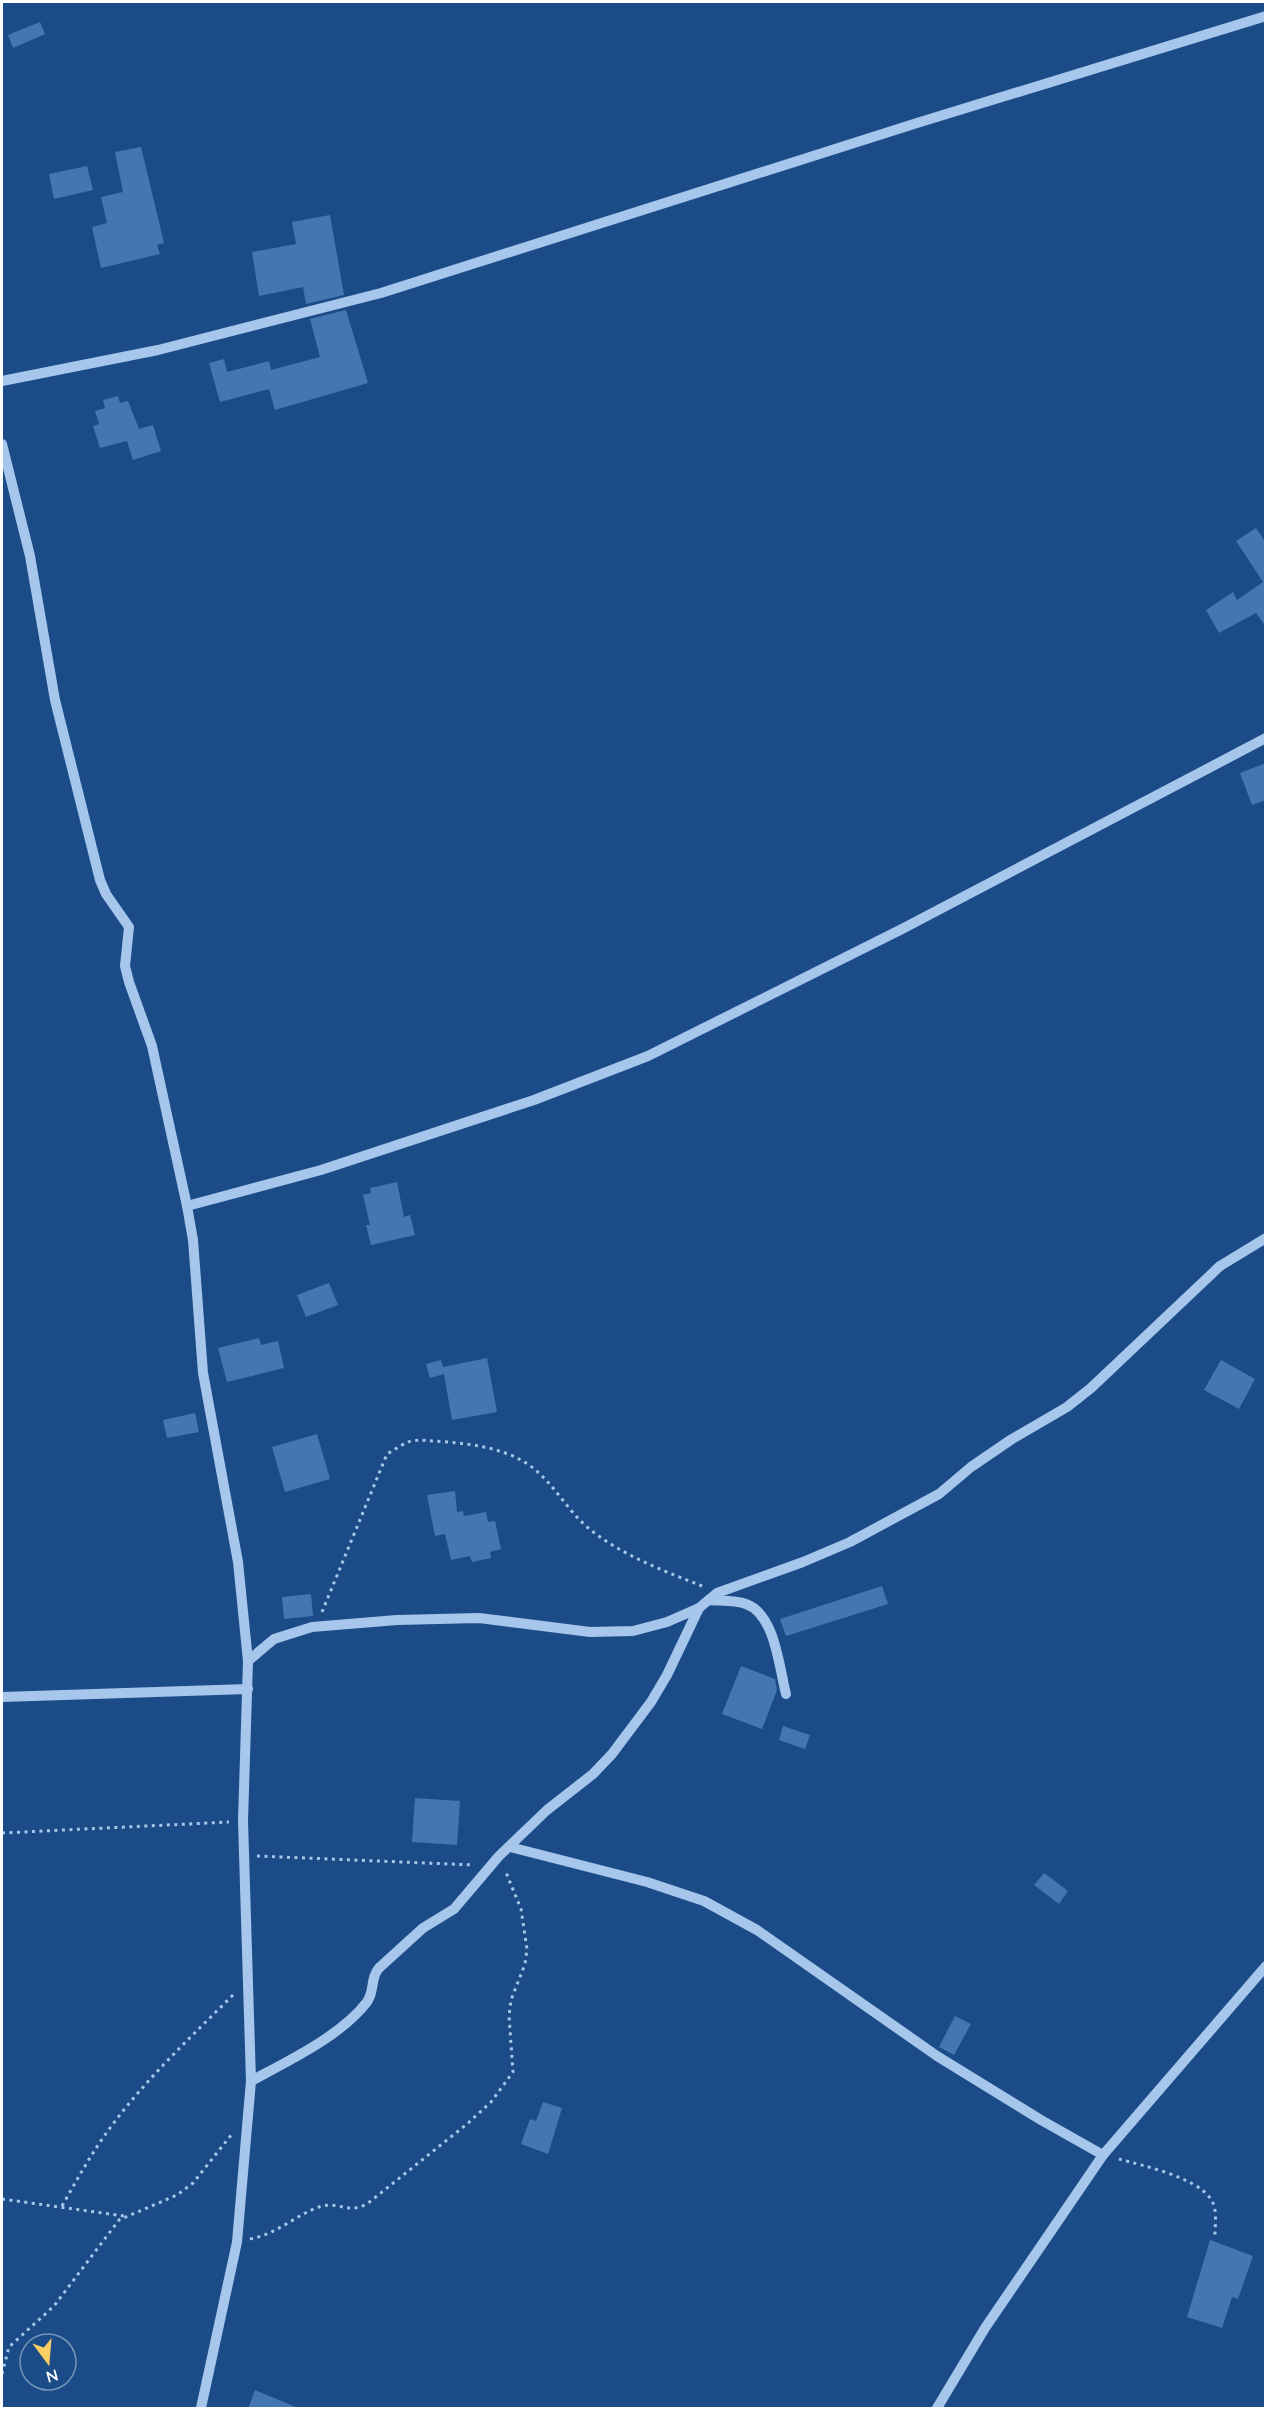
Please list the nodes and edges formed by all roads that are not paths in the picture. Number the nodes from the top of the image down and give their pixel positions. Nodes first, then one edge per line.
1 (1266, 16) edge
2 (2, 381) edge
3 (2, 444) edge
4 (1266, 738) edge
5 (187, 1206) junction
6 (1266, 1238) edge
7 (713, 1596) junction
8 (699, 1608) junction
9 (248, 1661) junction
10 (248, 1689) junction
11 (786, 1694) dead end
12 (2, 1697) edge
13 (510, 1847) junction
14 (1266, 1966) edge
15 (251, 2081) junction
16 (1103, 2155) junction
17 (201, 2409) edge
18 (937, 2409) edge

1 - 2 street
3 - 5 street
4 - 5 street
5 - 9 street
6 - 7 street
7 - 8 street
7 - 11 street
8 - 9 street
8 - 13 street
9 - 10 street
10 - 12 street
10 - 15 street
13 - 15 street
13 - 16 street
14 - 16 street
15 - 17 street
16 - 18 street

